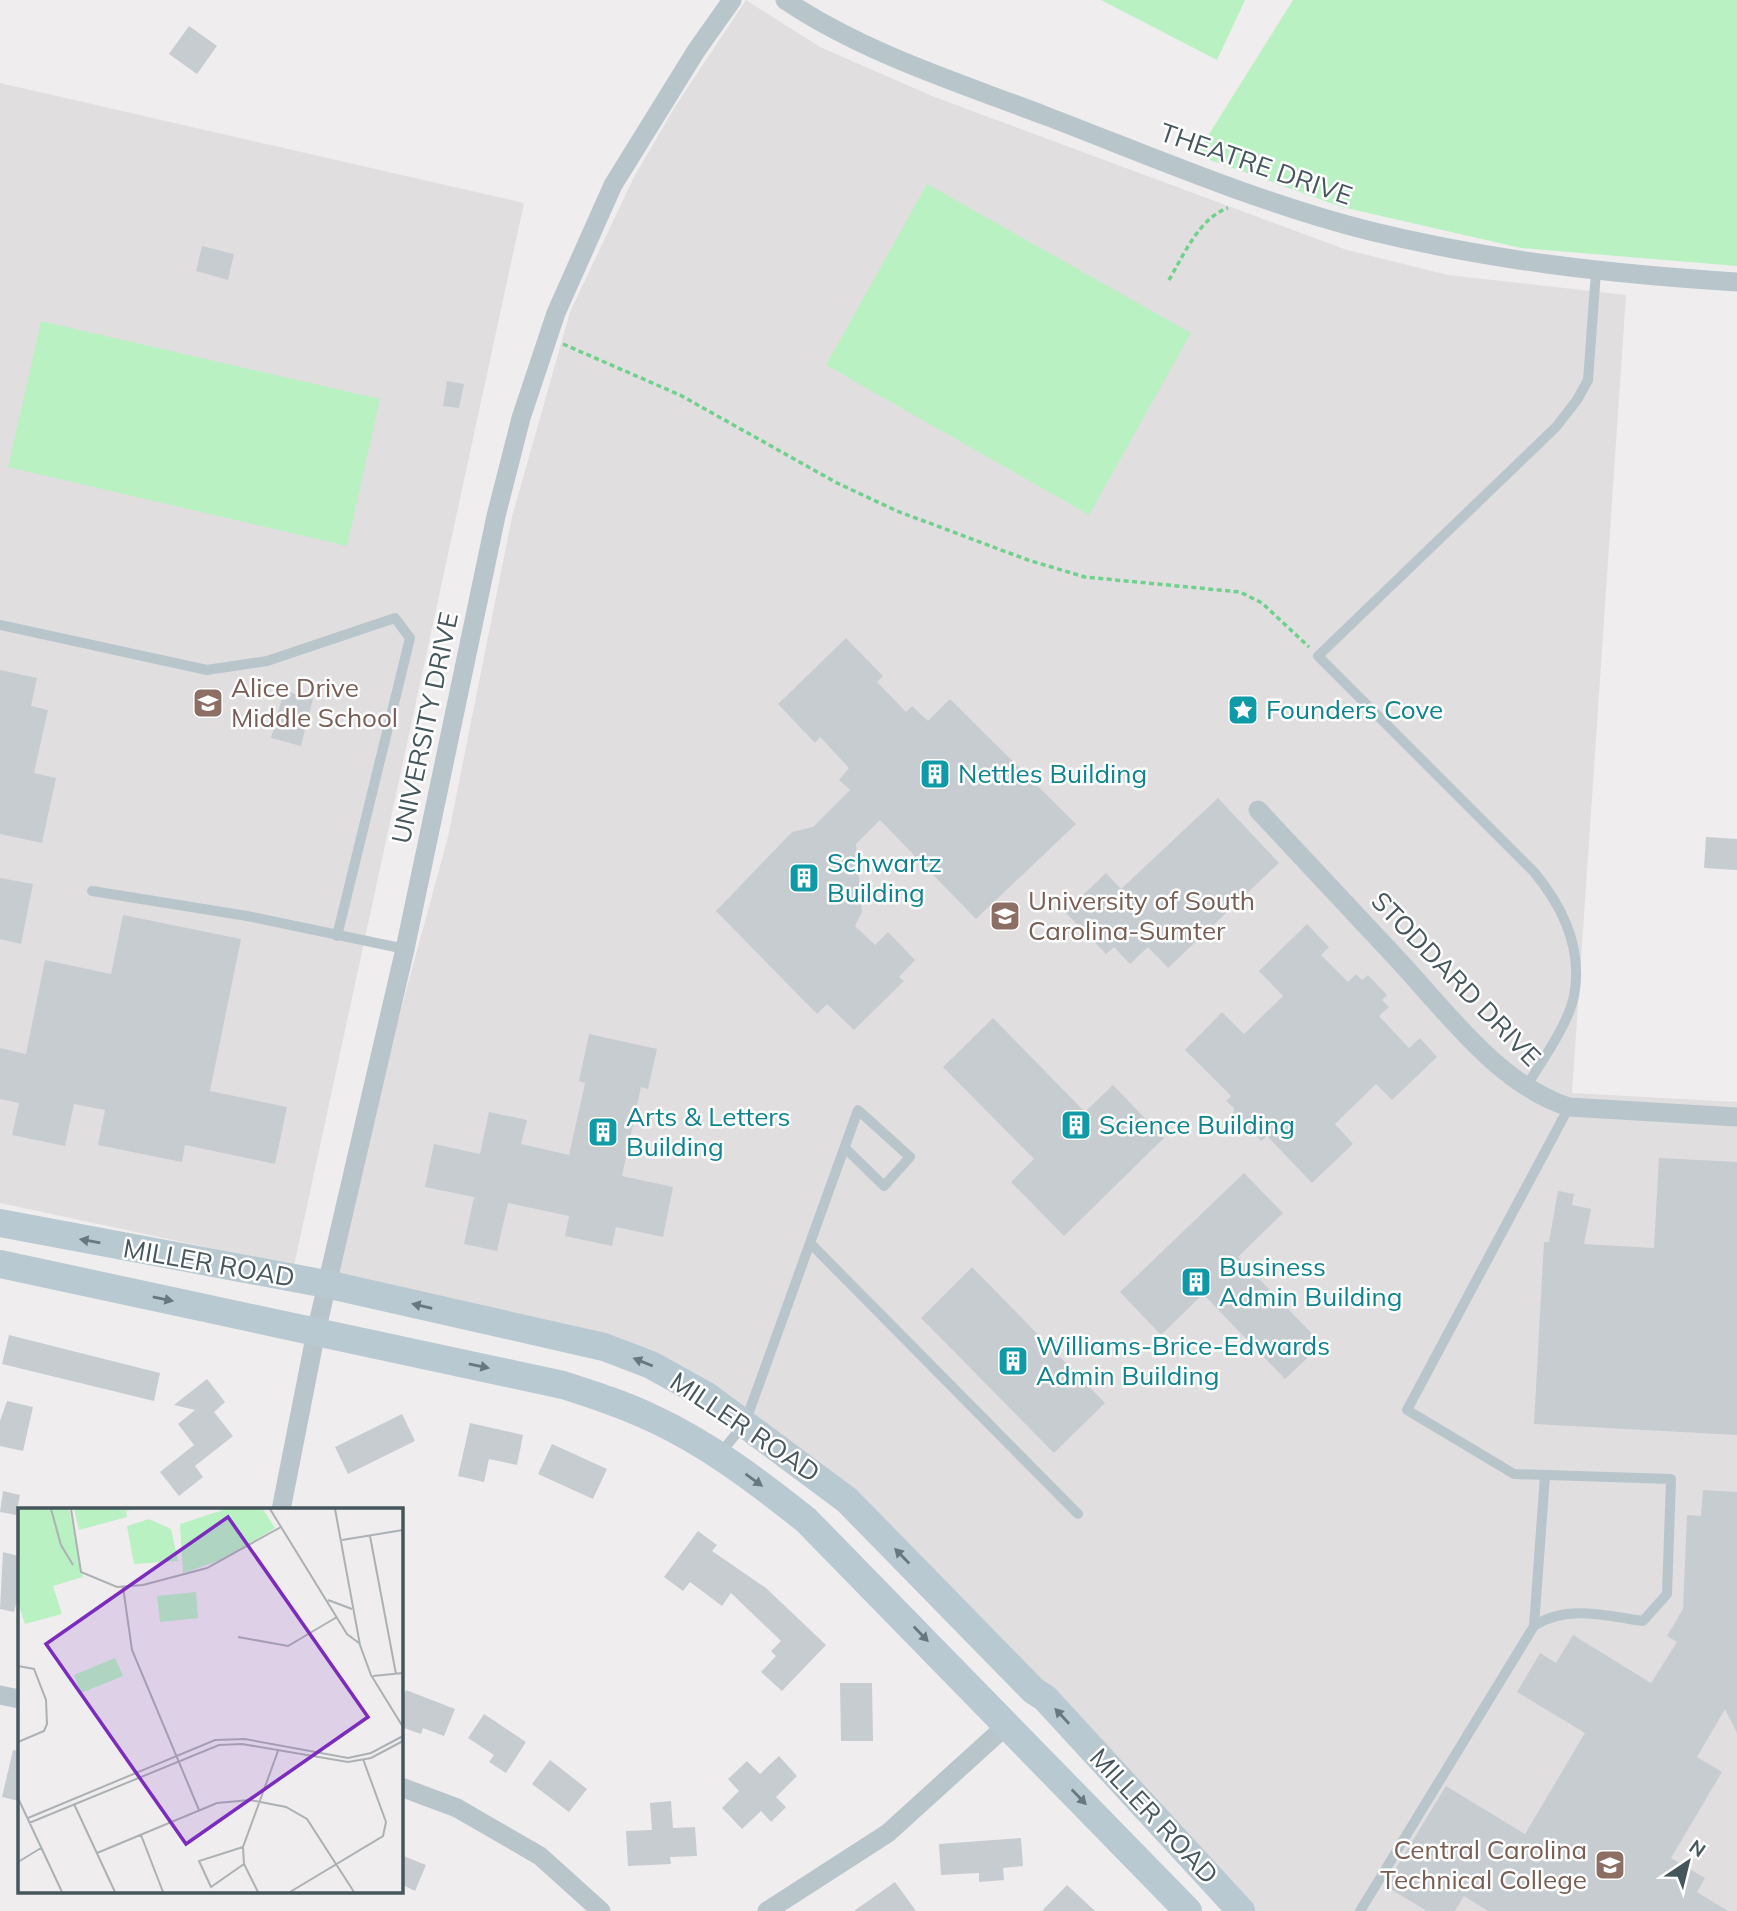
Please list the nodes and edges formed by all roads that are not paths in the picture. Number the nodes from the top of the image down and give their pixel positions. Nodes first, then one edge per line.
1 (732, 0) edge
2 (785, 0) edge
3 (1596, 272) junction
4 (1737, 282) edge
5 (0, 625) edge
6 (1258, 810) dead end
7 (92, 891) dead end
8 (337, 936) junction
9 (405, 949) junction
10 (1526, 1088) junction
11 (1569, 1107) junction
12 (1737, 1117) edge
13 (845, 1148) junction
14 (0, 1223) edge
15 (812, 1245) junction
16 (0, 1264) edge
17 (326, 1284) junction
18 (316, 1332) junction
19 (745, 1423) junction
20 (719, 1455) junction
21 (1545, 1476) junction
22 (281, 1508) edge
23 (1078, 1514) dead end
24 (1534, 1626) junction
25 (0, 1695) edge
26 (18, 1699) edge
27 (1008, 1724) junction
28 (402, 1787) edge
29 (601, 1911) edge
30 (767, 1911) edge
31 (1188, 1911) edge
32 (1241, 1911) edge
33 (1360, 1911) edge

1 - 9 street, UNIVERSITY DRIVE
2 - 3 street, THEATRE DRIVE
3 - 4 street, THEATRE DRIVE
3 - 10 lane
5 - 8 lane
6 - 10 street, STODDARD DRIVE
7 - 8 lane
8 - 9 lane
9 - 17 street, UNIVERSITY DRIVE
10 - 11 street, STODDARD DRIVE
11 - 12 street, STODDARD DRIVE
11 - 21 lane
13 - 13 lane
13 - 15 lane
17 -> 14 street, MILLER ROAD
15 - 19 lane
15 - 23 lane
16 -> 18 street, MILLER ROAD
17 - 18 street, UNIVERSITY DRIVE
19 -> 17 street, MILLER ROAD
18 -> 20 street, MILLER ROAD
18 - 22 street, UNIVERSITY DRIVE
19 - 20 lane
32 -> 19 street, MILLER ROAD
20 -> 27 street, MILLER ROAD
21 - 24 lane
21 - 24 lane
24 - 33 lane
25 - 26 street
27 - 30 street
27 -> 31 street, MILLER ROAD
28 - 29 street

